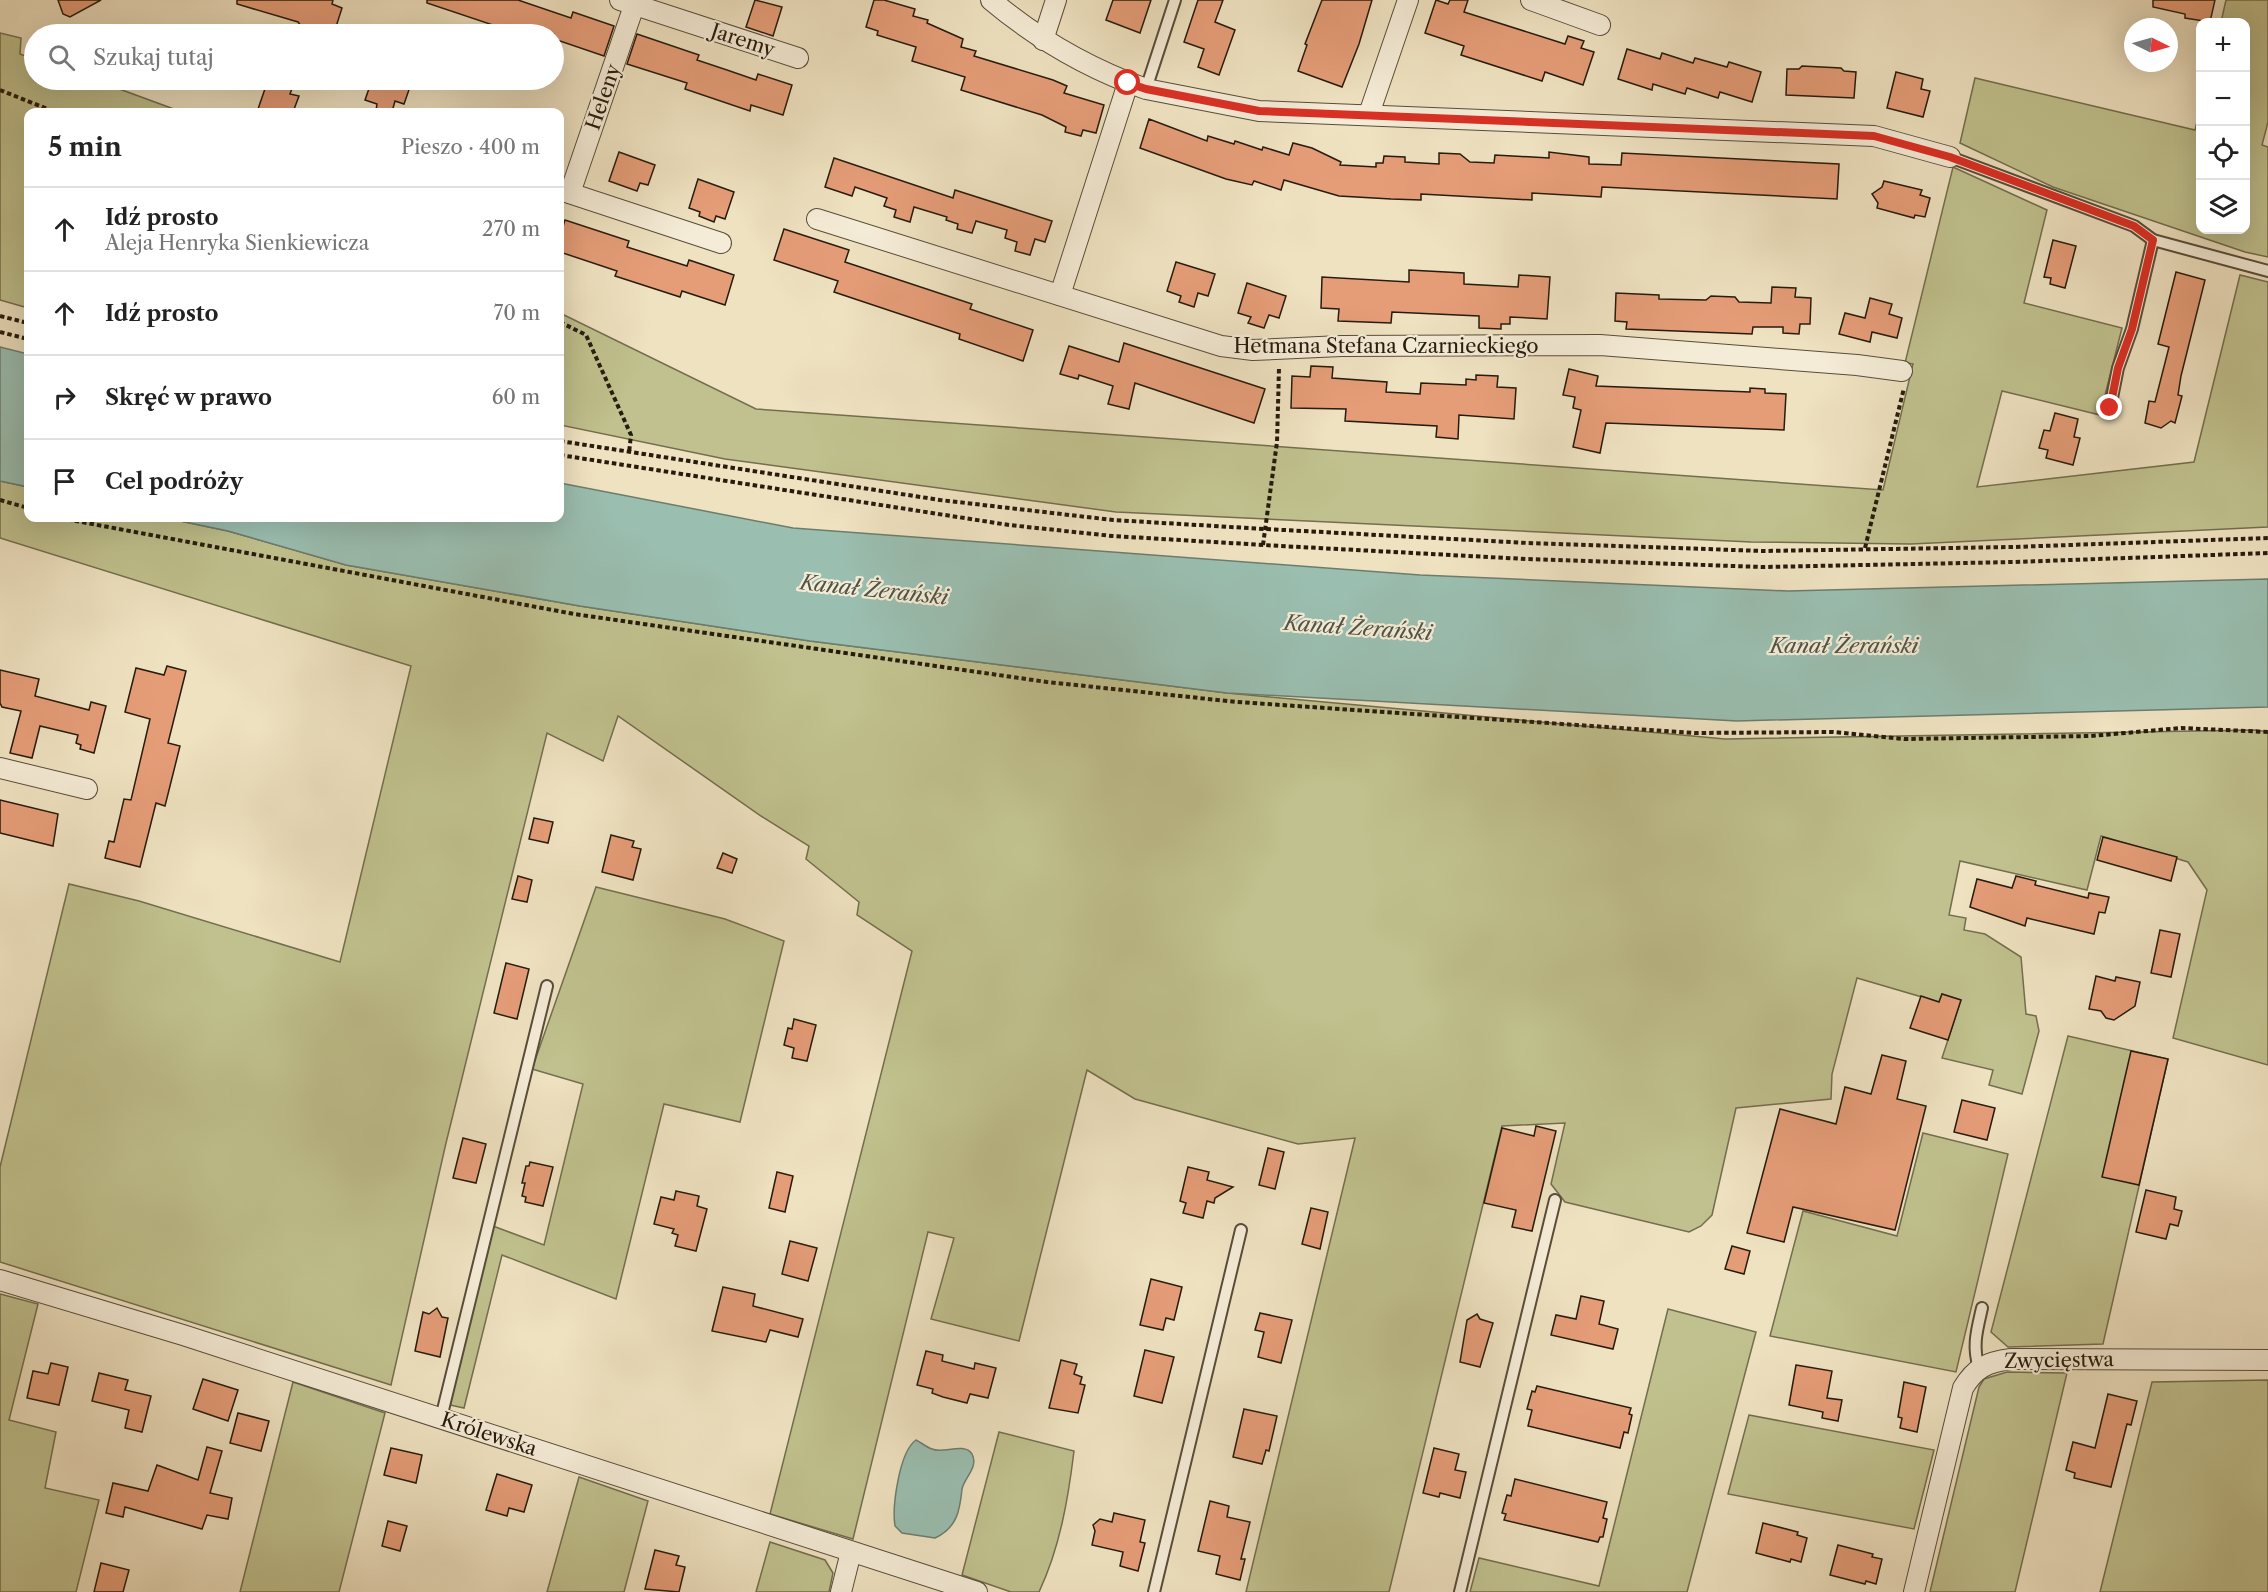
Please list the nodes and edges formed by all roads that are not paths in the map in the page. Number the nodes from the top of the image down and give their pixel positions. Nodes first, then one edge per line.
1 (991, 0) edge
2 (1056, 0) edge
3 (1175, 0) edge
4 (1408, 0) edge
5 (1531, 0) edge
6 (630, 2) edge
7 (1600, 25) dead end
8 (1043, 39) junction
9 (798, 58) dead end
10 (1137, 86) junction
11 (1369, 114) junction
12 (1950, 157) joint
13 (565, 192) edge
14 (817, 219) dead end
15 (2153, 240) junction
16 (721, 243) dead end
17 (2268, 271) edge
18 (1060, 295) junction
19 (1902, 371) road end
20 (2110, 408) dead end
21 (0, 768) edge
22 (87, 789) dead end
23 (547, 986) dead end
24 (1555, 1200) dead end
25 (1241, 1230) dead end
26 (0, 1280) edge
27 (1982, 1308) dead end
28 (2268, 1360) edge
29 (1979, 1368) junction
30 (441, 1418) junction
31 (852, 1552) junction
32 (842, 1592) edge
33 (977, 1592) edge
34 (1154, 1592) edge
35 (1460, 1592) edge
36 (1914, 1592) edge

1 - 8 street
2 - 8 street
3 - 10 lane
4 - 11 street
5 - 7 street
6 - 9 street, Jaremy
6 - 13 street, Heleny
8 - 10 street
10 - 11 street
10 - 18 street
11 - 12 street
12 - 15 lane
13 - 16 street
14 - 18 street, Hetmana Stefana Czarnieckiego
15 - 17 lane
15 - 20 lane
18 - 19 street, Hetmana Stefana Czarnieckiego
21 - 22 street
23 - 30 lane
24 - 35 lane
25 - 34 lane
26 - 30 street, Królewska
27 - 29 lane
28 - 29 street, Zwycięstwa
29 - 36 street, Zwycięstwa
30 - 31 street, Królewska
31 - 32 street
31 - 33 street, Królewska

